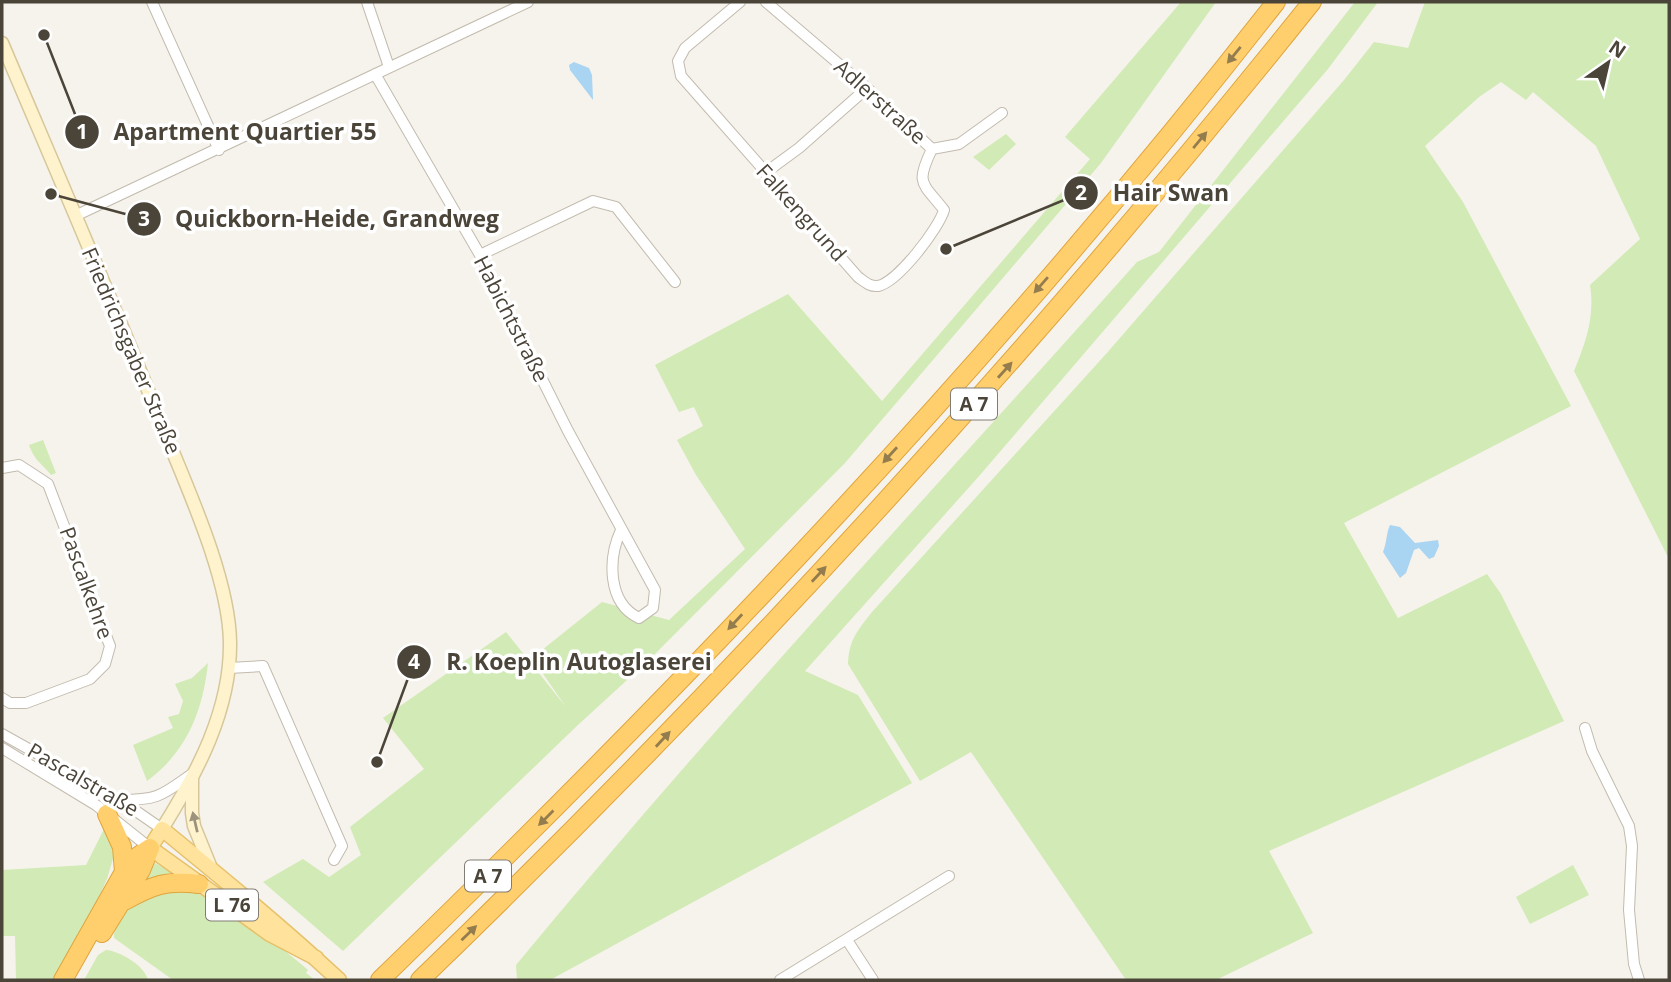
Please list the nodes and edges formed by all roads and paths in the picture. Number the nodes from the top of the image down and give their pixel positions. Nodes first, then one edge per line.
1 (152, 2) edge
2 (367, 2) edge
3 (528, 2) edge
4 (740, 2) edge
5 (766, 2) edge
6 (1276, 2) edge
7 (1312, 2) edge
8 (2, 43) edge
9 (389, 67) junction
10 (375, 74) junction
11 (867, 88) junction
12 (1002, 113) dead end
13 (932, 149) junction
14 (219, 150) junction
15 (765, 173) junction
16 (75, 216) junction
17 (480, 256) junction
18 (675, 282) dead end
19 (2, 468) edge
20 (621, 530) junction
21 (229, 668) junction
22 (2, 698) edge
23 (1585, 728) dead end
24 (2, 734) edge
25 (2, 748) edge
26 (192, 774) junction
27 (120, 800) junction
28 (107, 814) junction
29 (162, 829) junction
30 (150, 848) junction
31 (334, 860) dead end
32 (211, 868) junction
33 (124, 872) junction
34 (949, 876) dead end
35 (199, 884) junction
36 (121, 903) junction
37 (847, 940) junction
38 (317, 959) junction
39 (64, 980) edge
40 (74, 980) edge
41 (339, 980) edge
42 (380, 980) edge
43 (420, 980) edge
44 (780, 980) edge
45 (873, 980) edge
46 (1639, 980) edge

1 - 14 street
2 - 9 street
3 - 9 street
4 - 15 street, Falkengrund
5 - 11 street, Adlerstraße
6 -> 42 highway, A 7
43 -> 7 highway, A 7
8 - 16 main road, Friedrichsgaber Straße / L 76
9 - 10 street
10 - 14 street
10 - 17 street, Habichtstraße
11 - 13 street, Adlerstraße
11 - 15 street
12 - 13 street, Adlerstraße
13 - 15 street, Falkengrund
14 - 16 street
16 - 21 main road, Friedrichsgaber Straße / L 76
17 - 18 street
17 - 20 street, Habichtstraße
19 - 22 street, Pascalkehre
20 - 20 street, Habichtstraße
21 - 26 main road, Friedrichsgaber Straße / L 76
21 - 31 street
23 - 46 street
24 - 27 street, Pascalstraße
25 - 28 street, Pascalstraße
26 - 27 street, Friedrichsgaber Straße
26 - 29 main road, Friedrichsgaber Straße / L 76
32 -> 26 main road, Friedrichsgaber Straße / L 76
27 - 29 street, Pascalstraße
28 - 30 street, Pascalstraße
28 - 33 highway
29 - 30 main road, Friedrichsgaber Straße / L 76
29 - 32 main road, Friedrichsgaber Straße / L 76
30 - 33 highway
30 - 35 main road, Friedrichsgaber Straße / L 76
30 - 36 highway
32 - 38 main road, Friedrichsgaber Straße / L 76
33 - 39 highway
34 - 37 street
35 - 36 highway
35 - 38 main road, Friedrichsgaber Straße / L 76
36 - 40 highway
37 - 44 street
37 - 45 street
38 - 41 main road, Friedrichsgaber Straße / L 76

